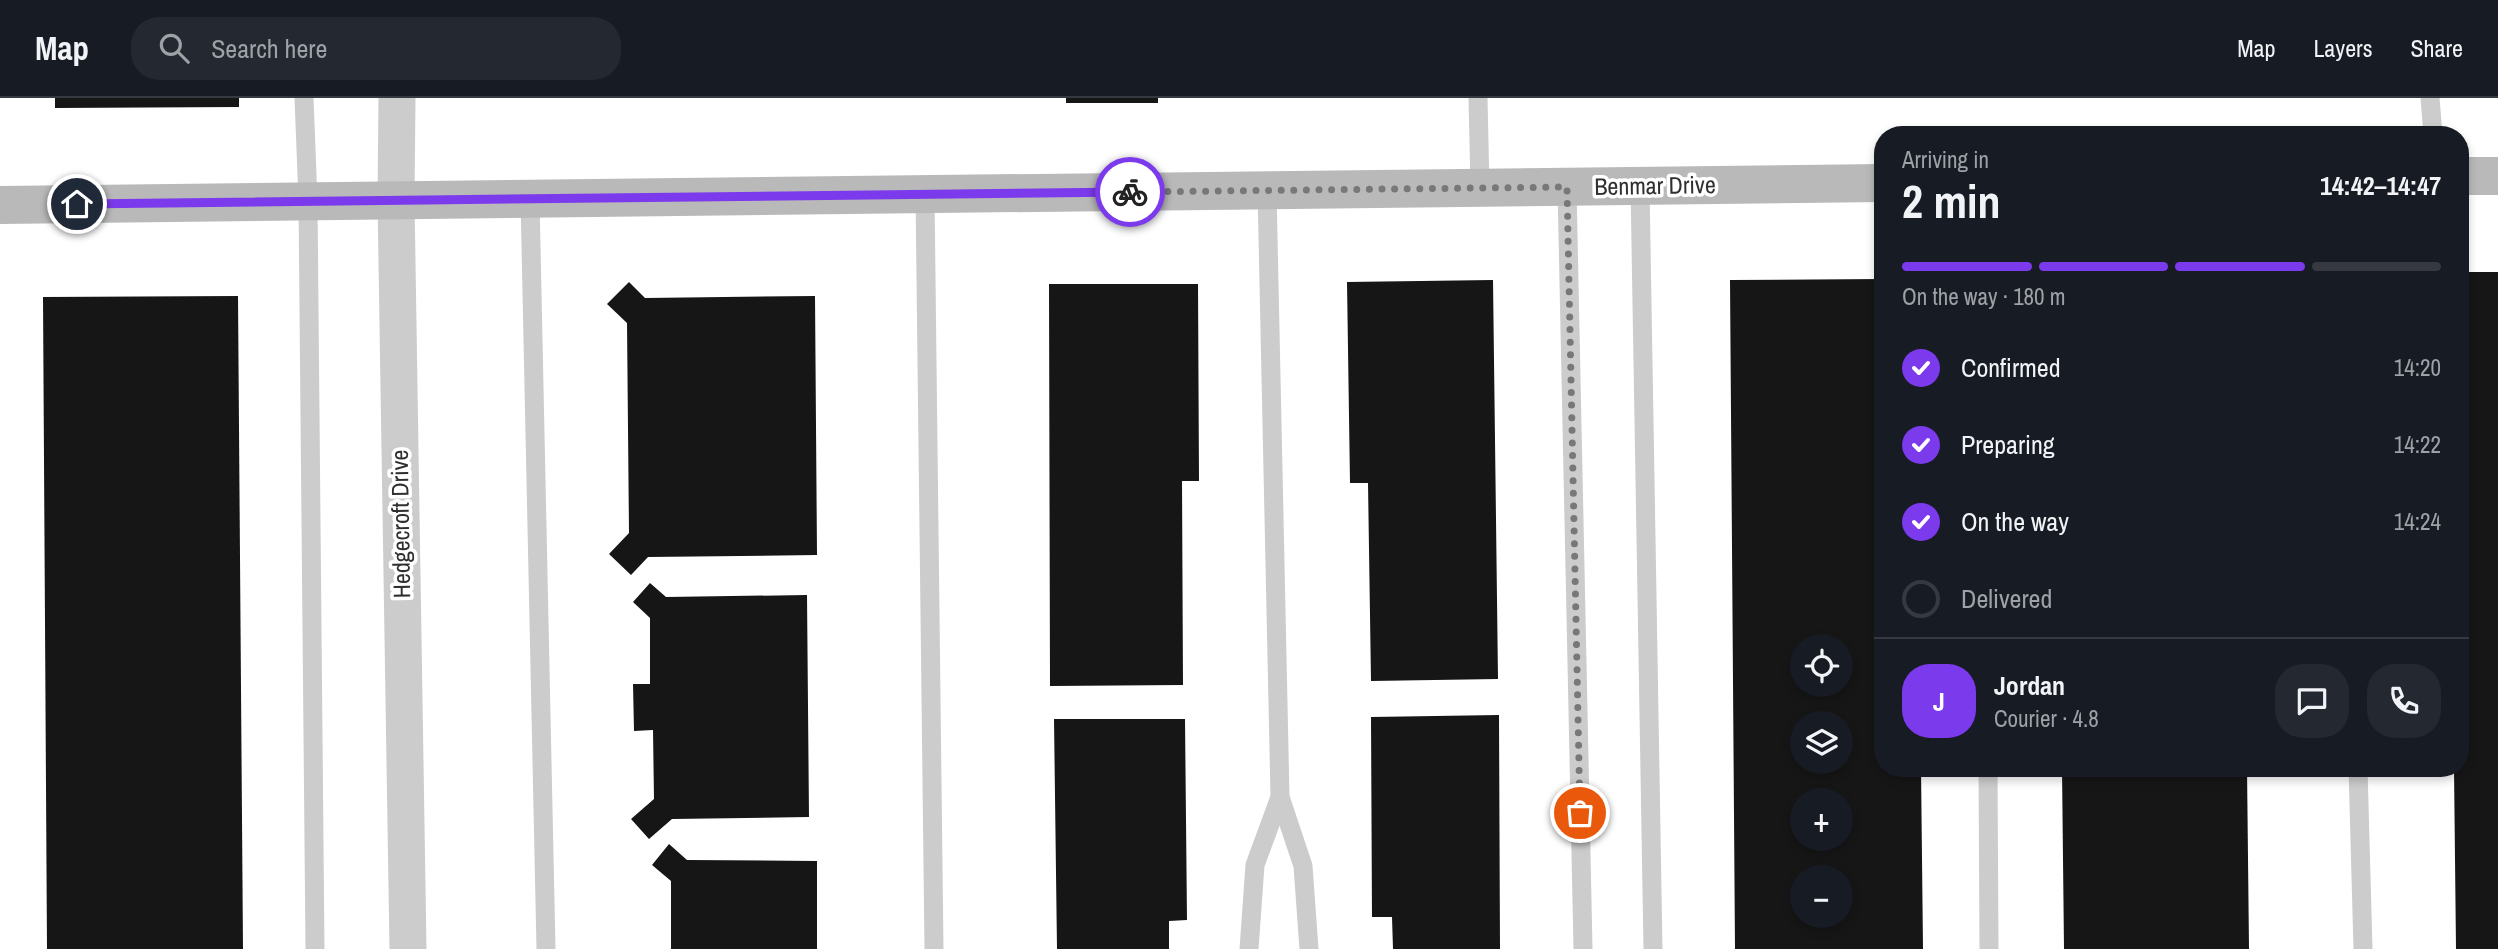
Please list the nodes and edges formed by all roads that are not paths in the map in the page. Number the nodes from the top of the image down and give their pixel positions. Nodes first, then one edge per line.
1 (304, 98) edge
2 (397, 98) edge
3 (1478, 98) edge
4 (2430, 98) edge
5 (2432, 126) edge
6 (2469, 176) edge
7 (2498, 176) edge
8 (1874, 183) edge
9 (1640, 186) junction
10 (1480, 187) junction
11 (1567, 187) junction
12 (1267, 190) junction
13 (925, 194) junction
14 (530, 199) junction
15 (396, 200) junction
16 (309, 201) junction
17 (0, 205) edge
18 (1988, 777) edge
19 (2358, 777) edge
20 (1280, 797) junction
21 (315, 949) edge
22 (408, 949) edge
23 (546, 949) edge
24 (934, 949) edge
25 (1249, 949) edge
26 (1309, 949) edge
27 (1583, 949) edge
28 (1653, 949) edge
29 (1989, 949) edge
30 (2363, 949) edge

1 - 16 lane
2 - 15 street, Hedgecroft Drive
3 - 10 lane
4 - 5 lane
6 - 7 street
8 - 9 street, Benmar Drive
9 - 11 street, Benmar Drive
9 - 28 lane
10 - 11 street, Benmar Drive
10 - 12 street, Benmar Drive
11 - 27 lane
12 - 13 street, Benmar Drive
12 - 20 lane
13 - 14 street, Benmar Drive
13 - 24 lane
14 - 15 street, Benmar Drive
14 - 23 lane
15 - 16 street, Benmar Drive
15 - 22 street, Hedgecroft Drive
16 - 17 street, Benmar Drive
16 - 21 lane
18 - 29 lane
19 - 30 lane
20 - 25 lane
20 - 26 lane

